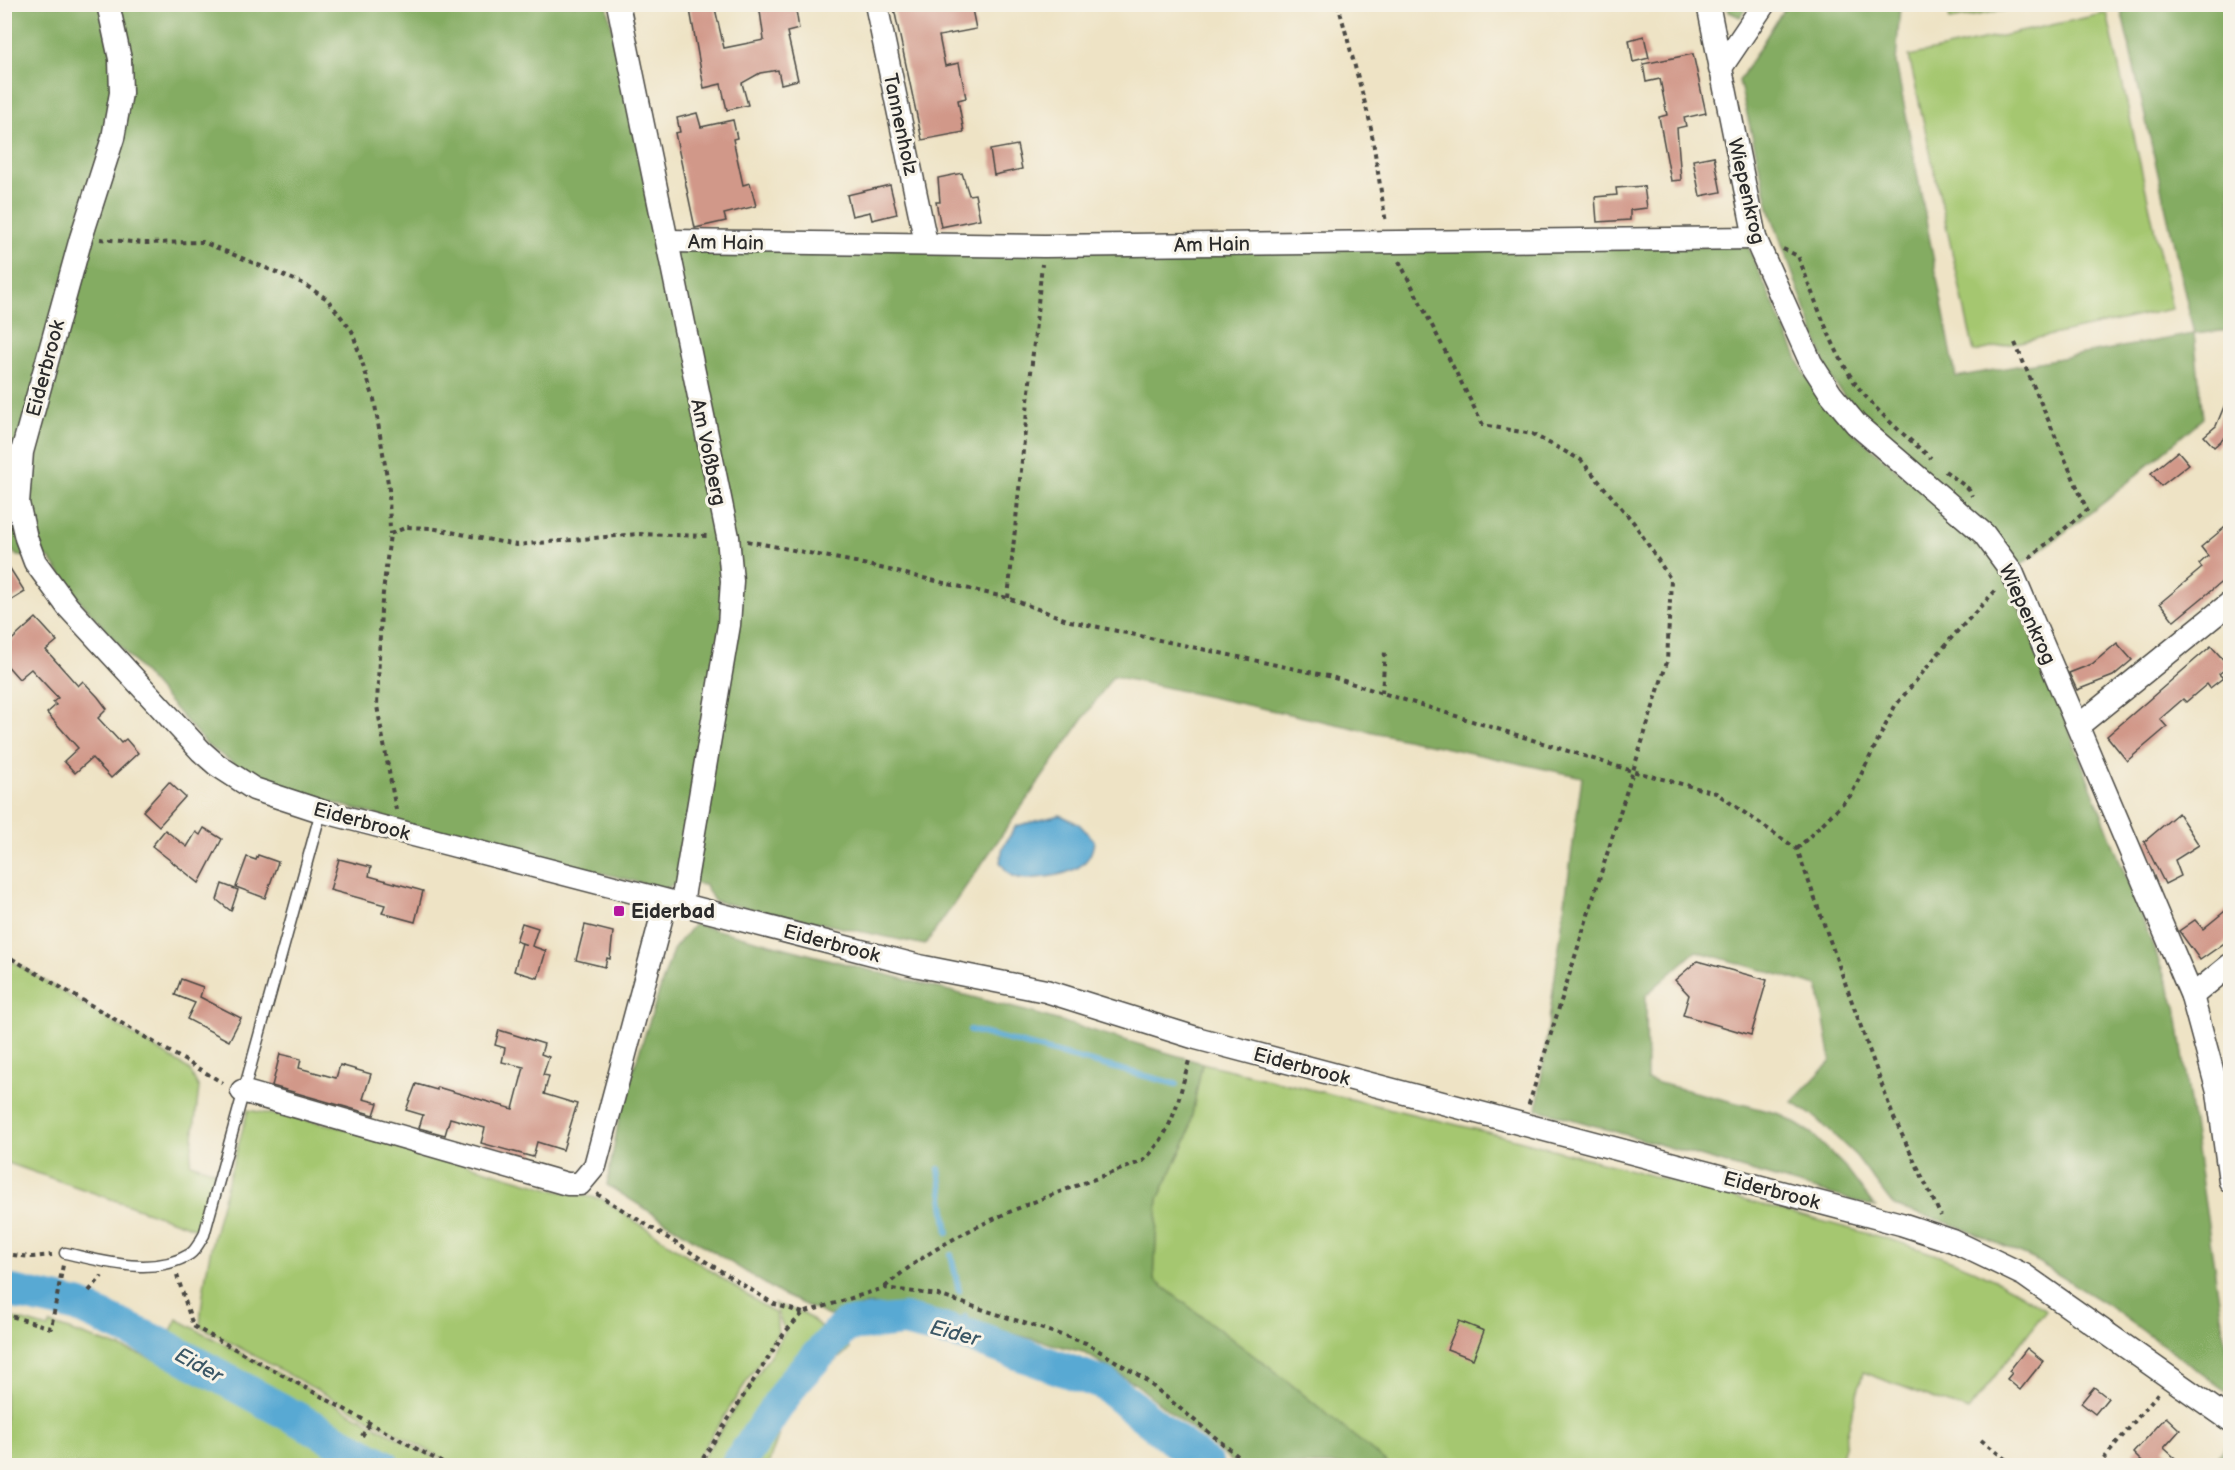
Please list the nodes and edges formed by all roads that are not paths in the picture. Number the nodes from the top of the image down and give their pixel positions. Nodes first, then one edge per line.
1 (108, 4) edge
2 (618, 4) edge
3 (876, 4) edge
4 (1708, 4) edge
5 (1764, 4) edge
6 (1720, 69) junction
7 (1755, 238) junction
8 (668, 241) junction
9 (926, 243) junction
10 (2230, 603) edge
11 (2078, 726) junction
12 (321, 811) junction
13 (674, 902) junction
14 (2230, 966) edge
15 (2192, 996) junction
16 (242, 1091) junction
17 (2230, 1181) edge
18 (65, 1253) road end
19 (2230, 1420) edge

1 - 12 street, Eiderbrook
2 - 8 street, Am Voßberg
3 - 9 street, Tannenholz
4 - 6 street, Wiepenkrog
5 - 6 street
6 - 7 street, Wiepenkrog
7 - 9 street, Am Hain
7 - 11 street, Wiepenkrog
8 - 9 street, Am Hain
8 - 13 street, Am Voßberg
10 - 11 street
11 - 15 street, Wiepenkrog
12 - 13 street, Eiderbrook
12 - 16 lane
13 - 16 street, Am Voßberg
13 - 19 street, Eiderbrook
14 - 15 street
15 - 17 street, Wiepenkrog
16 - 18 lane

